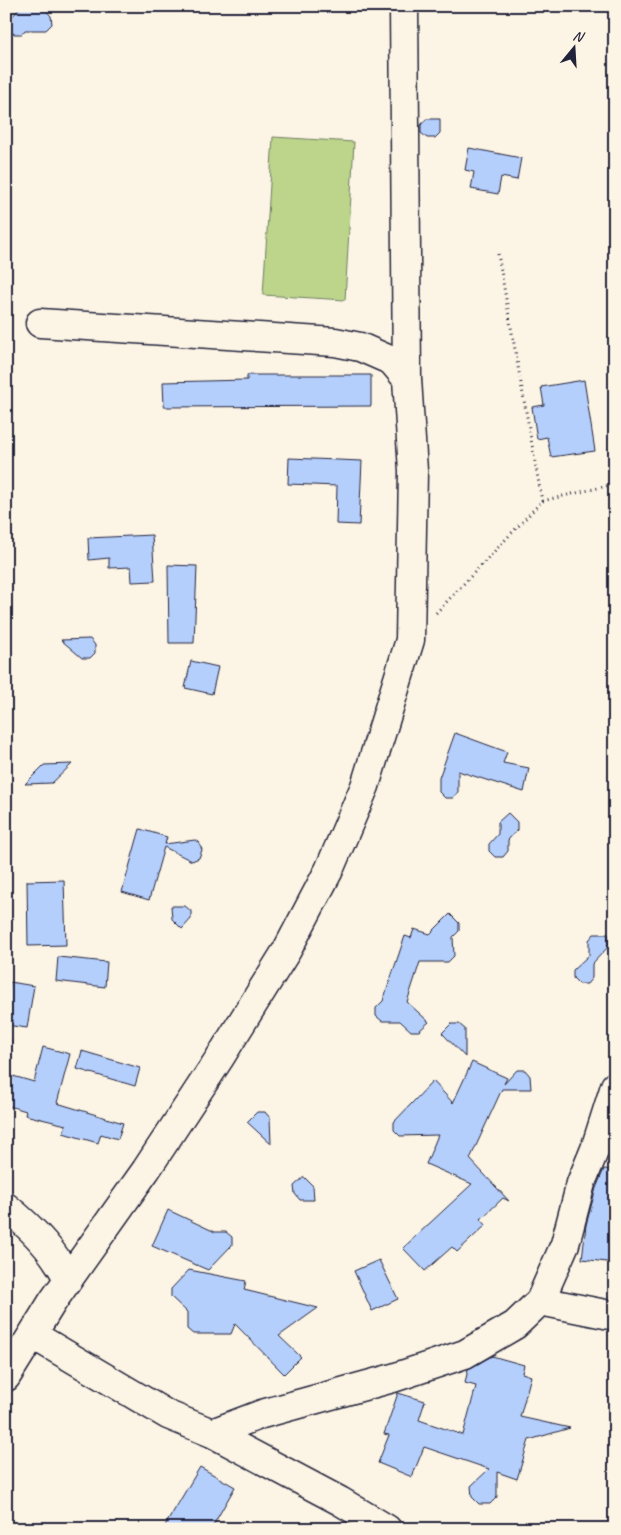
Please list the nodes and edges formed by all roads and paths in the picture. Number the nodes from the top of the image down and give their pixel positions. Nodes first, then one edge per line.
1 (404, 6) edge
2 (498, 254) dead end
3 (40, 323) dead end
4 (407, 379) junction
5 (615, 484) edge
6 (542, 501) junction
7 (410, 640) junction
8 (6, 1040) edge
9 (14, 1042) dead end
10 (615, 1086) edge
11 (6, 1206) edge
12 (68, 1279) junction
13 (540, 1301) junction
14 (615, 1316) edge
15 (33, 1336) junction
16 (6, 1377) edge
17 (212, 1433) junction
18 (6, 1520) edge
19 (15, 1529) edge
20 (387, 1529) edge

1 - 4 street
2 - 6 path
3 - 4 street
4 - 7 street
5 - 6 path
6 - 7 path
7 - 12 street
8 - 9 path
10 - 13 street
11 - 12 street
12 - 15 street
13 - 14 street
13 - 17 street
15 - 16 street
15 - 17 street
17 - 20 street
18 - 19 path

